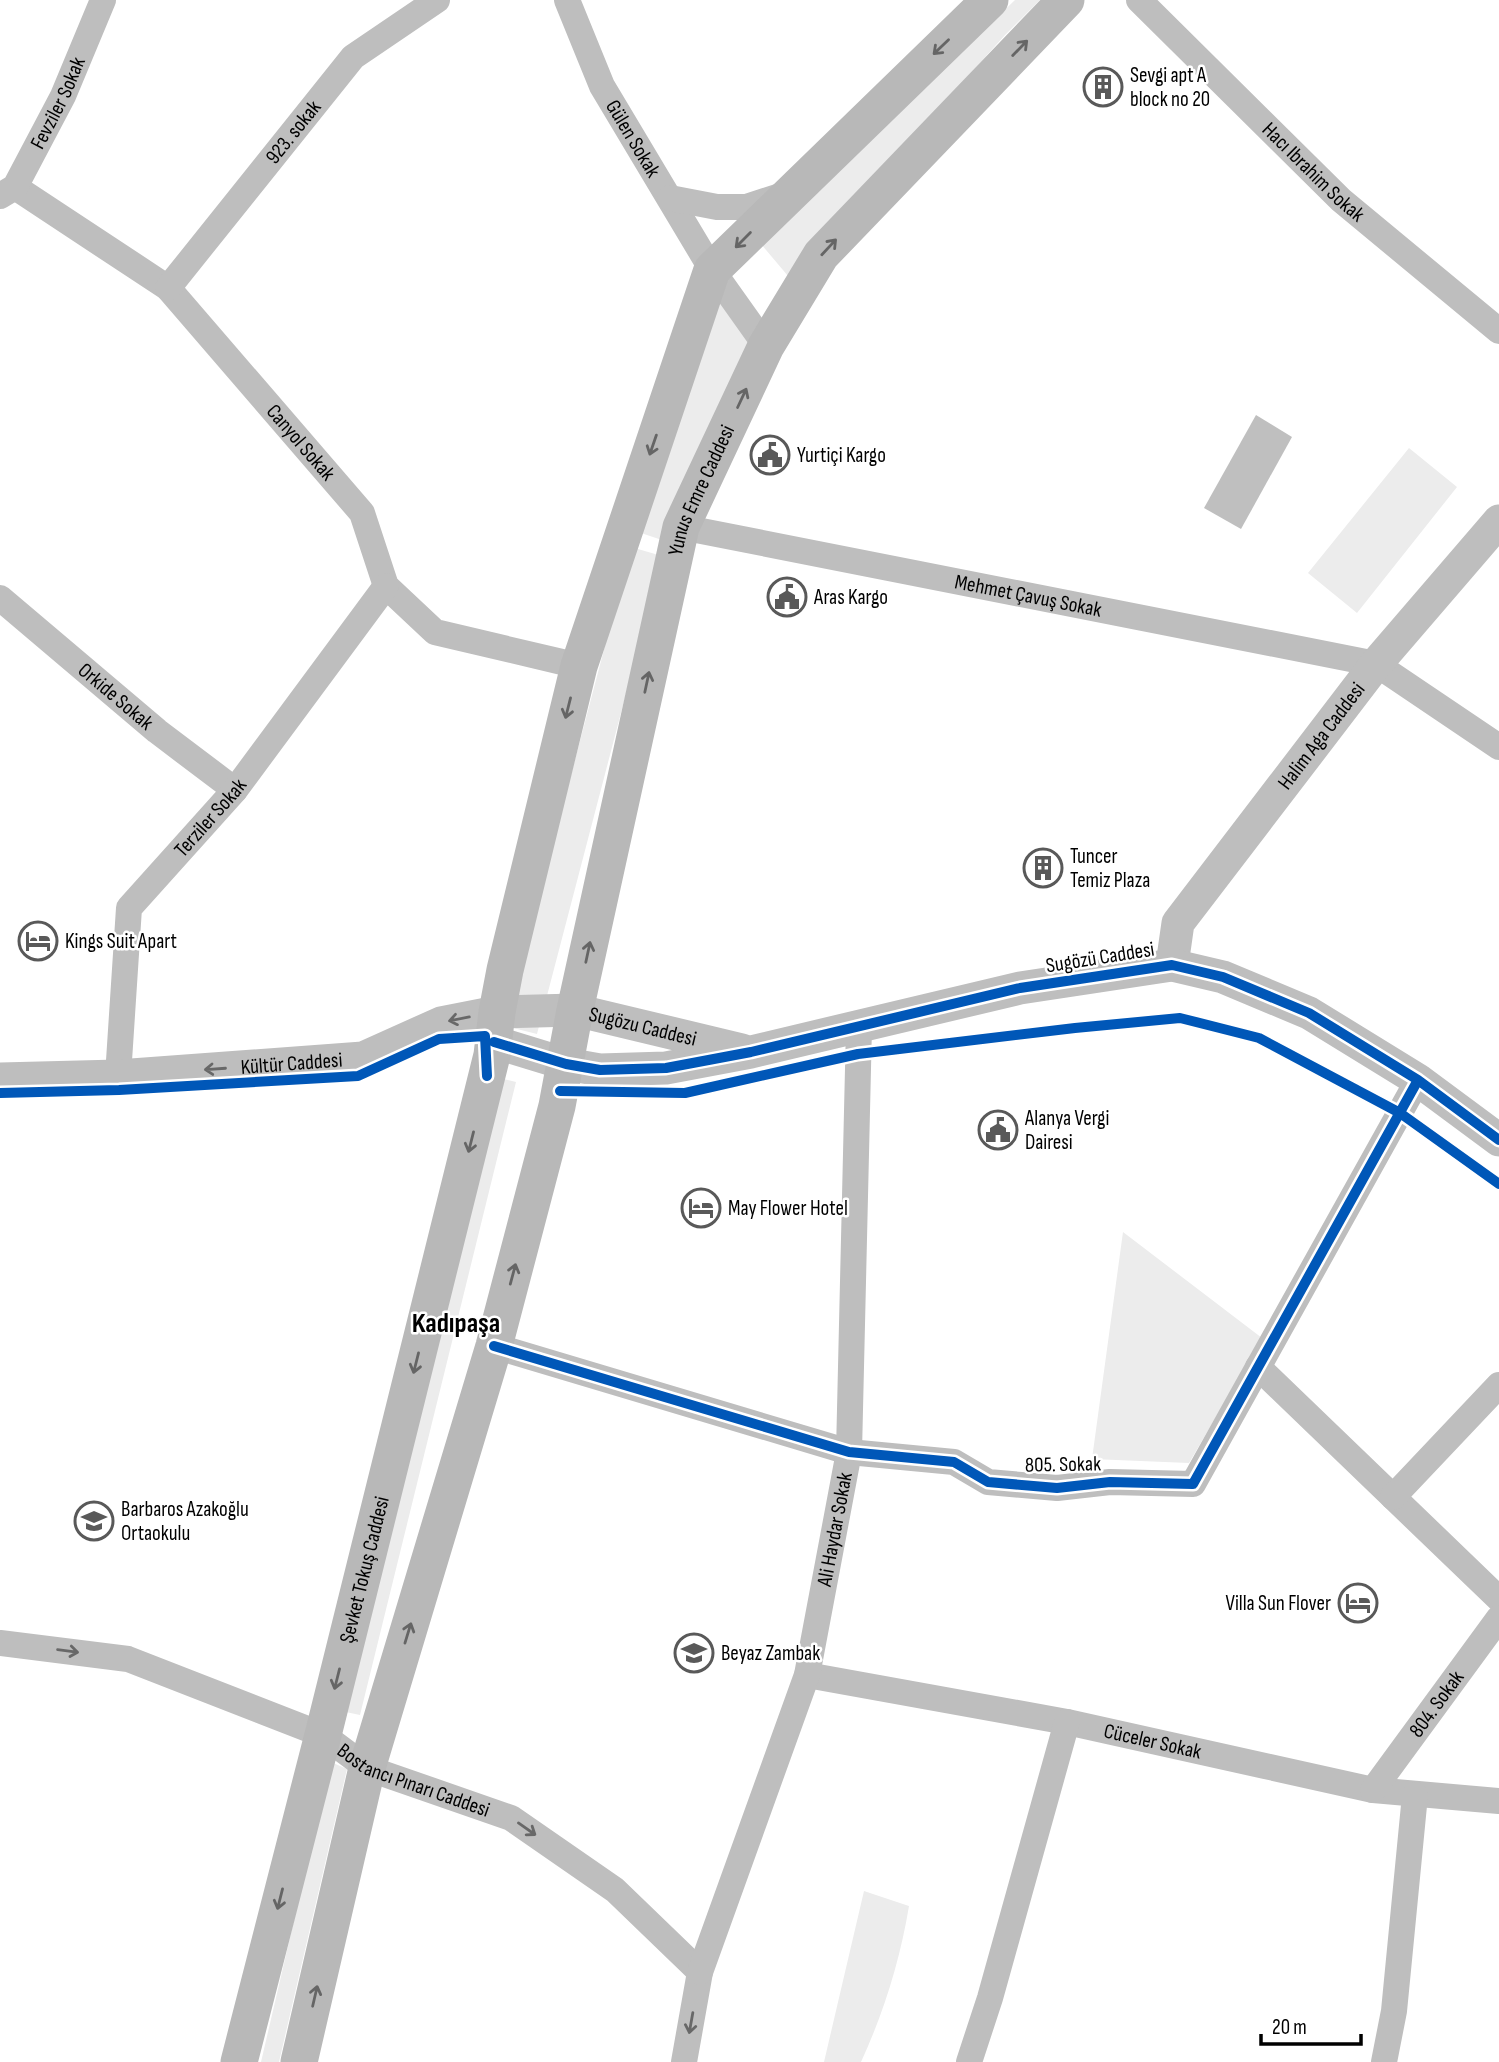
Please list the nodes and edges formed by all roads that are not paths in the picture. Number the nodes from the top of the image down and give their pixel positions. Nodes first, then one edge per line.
1 (103, 0) edge
2 (437, 0) edge
3 (567, 0) edge
4 (990, 0) edge
5 (1066, 0) edge
6 (1139, 0) edge
7 (7, 192) edge
8 (791, 192) junction
9 (670, 198) junction
10 (712, 270) junction
11 (168, 288) junction
12 (1499, 331) edge
13 (766, 346) junction
14 (1499, 521) edge
15 (681, 527) junction
16 (386, 586) junction
17 (0, 598) edge
18 (1376, 664) junction
19 (579, 666) junction
20 (1499, 747) edge
21 (235, 790) junction
22 (1172, 965) junction
23 (575, 1010) junction
24 (859, 1026) junction
25 (493, 1043) junction
26 (751, 1052) junction
27 (118, 1076) junction
28 (563, 1078) junction
29 (0, 1079) edge
30 (1418, 1080) junction
31 (1499, 1140) edge
32 (494, 1346) junction
33 (1258, 1367) junction
34 (1499, 1385) edge
35 (849, 1452) junction
36 (1393, 1497) junction
37 (1499, 1599) edge
38 (1499, 1618) edge
39 (0, 1643) edge
40 (807, 1675) junction
41 (1068, 1722) junction
42 (323, 1735) junction
43 (368, 1768) junction
44 (1373, 1790) junction
45 (1415, 1795) junction
46 (1499, 1801) edge
47 (699, 1972) junction
48 (239, 2062) edge
49 (299, 2062) edge
50 (684, 2062) edge
51 (970, 2062) edge
52 (1384, 2062) edge

1 - 7 street, Fevziler Sokak
2 - 11 street, 923. sokak
3 - 9 street, Gülen Sokak
4 -> 8 main road
13 -> 5 main road, Yunus Emre Caddesi
6 - 12 street, Hacı Ibrahim Sokak
7 - 11 street, Canyol Sokak
8 - 9 street
8 -> 10 main road
9 - 10 street, Gülen Sokak
10 - 13 street, Gülen Sokak
10 -> 19 main road
11 - 16 street, Canyol Sokak
15 -> 13 main road, Yunus Emre Caddesi
14 - 18 street, Halim Aga Caddesi
15 - 18 street, Mehmet Çavuş Sokak
23 -> 15 main road, Yunus Emre Caddesi
16 - 19 street, Canyol Sokak
16 - 21 street, Terziler Sokak
17 - 21 street, Orkide Sokak
18 - 20 street
18 - 22 street, Halim Aga Caddesi
19 -> 25 main road
21 - 27 street, Terziler Sokak
22 - 24 street, Sugözü Caddesi
22 - 30 street, Sugözü Caddesi
23 - 25 street, Kültür Caddesi
23 - 26 street, Sugözu Caddesi
23 - 28 main road, Yunus Emre Caddesi
24 - 26 street, Sugözü Caddesi
24 - 35 street, Ali Haydar Sokak
25 -> 27 street, Kültür Caddesi
25 - 28 street, Sugözü Caddesi
25 -> 42 main road, Şevket Tokuş Caddesi
26 - 28 street, Sugözü Caddesi
27 - 29 street, Kültür Caddesi
32 -> 28 main road
30 - 31 street, Sugözü Caddesi
30 - 33 street, 805. Sokak
32 - 35 street, 805. Sokak
43 -> 32 main road
33 - 35 street, 805. Sokak
33 - 36 street
34 - 36 street
35 - 40 street, Ali Haydar Sokak
36 - 37 street
38 - 44 street, 804. Sokak
39 -> 42 street, Bostancı Pınarı Caddesi
40 - 41 street, Cüceler Sokak
40 - 47 street, Ali Haydar Sokak
41 - 44 street, Cüceler Sokak
41 - 51 street
42 - 43 street, Bostancı Pınarı Caddesi
42 -> 48 main road, Şevket Tokuş Caddesi
43 -> 47 street, Bostancı Pınarı Caddesi
49 -> 43 main road
44 - 45 street, Cüceler Sokak
45 - 46 street, Cüceler Sokak
45 - 52 street
47 -> 50 street

